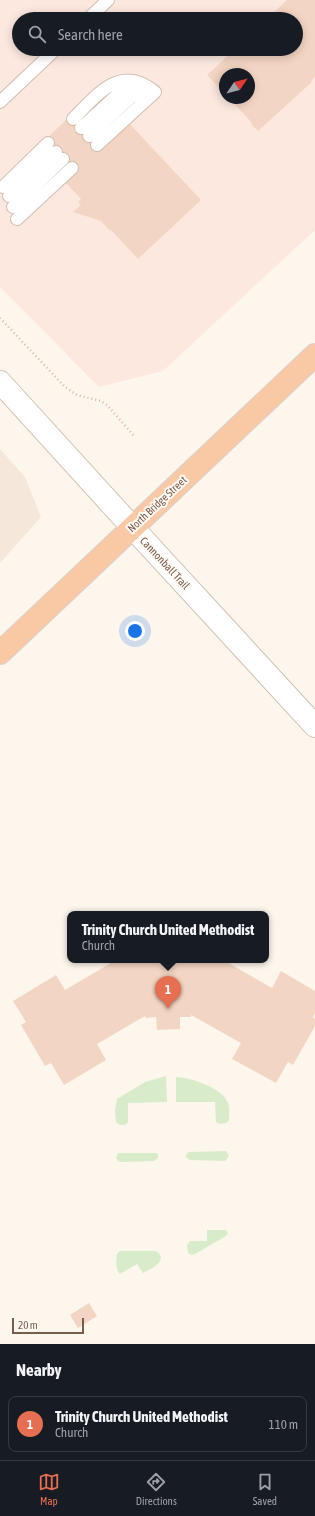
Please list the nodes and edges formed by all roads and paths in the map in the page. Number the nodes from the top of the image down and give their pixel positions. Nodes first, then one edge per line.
1 (108, 0) edge
2 (95, 12) edge
3 (49, 56) edge
4 (0, 102) edge
5 (81, 128) dead end
6 (98, 145) dead end
7 (72, 168) dead end
8 (8, 197) joint
9 (17, 219) dead end
10 (0, 318) edge
11 (315, 355) edge
12 (0, 382) edge
13 (135, 436) dead end
14 (132, 527) junction
15 (0, 653) edge
16 (315, 726) edge

1 - 2 lane
3 - 4 lane
5 - 6 lane
7 - 9 lane
8 - 8 lane
10 - 13 path
11 - 14 highway, North Bridge Street
12 - 14 street, Cannonball Trail
14 - 15 highway, North Bridge Street
14 - 16 street, Cannonball Trail

